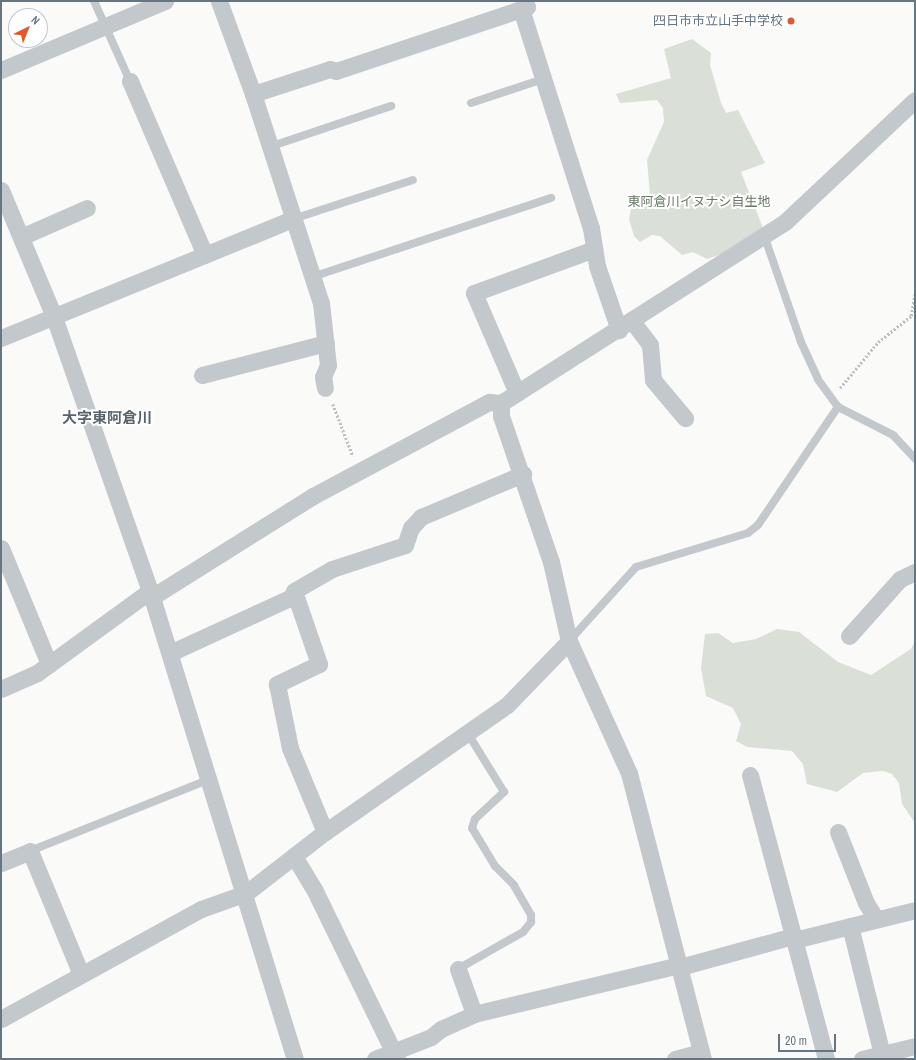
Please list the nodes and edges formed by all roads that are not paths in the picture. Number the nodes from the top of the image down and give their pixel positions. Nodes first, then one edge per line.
1 (94, 1) edge
2 (165, 1) edge
3 (219, 1) edge
4 (523, 5) edge
5 (105, 26) junction
6 (1, 70) edge
7 (543, 78) junction
8 (130, 81) joint
9 (253, 94) junction
10 (915, 100) edge
11 (471, 103) dead end
12 (391, 106) dead end
13 (269, 147) junction
14 (413, 180) dead end
15 (1, 190) edge
16 (551, 198) dead end
17 (87, 208) dead end
18 (293, 219) junction
19 (764, 235) junction
20 (21, 238) junction
21 (594, 249) junction
22 (205, 255) junction
23 (312, 277) junction
24 (54, 317) junction
25 (626, 325) junction
26 (1, 338) edge
27 (326, 343) junction
28 (202, 375) dead end
29 (325, 388) road end
30 (517, 393) junction
31 (501, 402) junction
32 (838, 407) junction
33 (685, 418) dead end
34 (915, 459) edge
35 (523, 474) junction
36 (1, 548) edge
37 (915, 572) edge
38 (151, 594) junction
39 (292, 597) junction
40 (849, 636) dead end
41 (569, 641) junction
42 (170, 653) junction
43 (50, 664) junction
44 (1, 689) edge
45 (467, 732) junction
46 (750, 775) dead end
47 (211, 778) junction
48 (325, 832) junction
49 (838, 832) dead end
50 (30, 851) junction
51 (294, 856) junction
52 (1, 862) edge
53 (246, 893) junction
54 (915, 910) edge
55 (876, 919) junction
56 (850, 926) junction
57 (794, 938) junction
58 (679, 966) junction
59 (458, 969) joint
60 (81, 974) junction
61 (474, 1014) junction
62 (1, 1019) edge
63 (915, 1046) edge
64 (882, 1054) junction
65 (395, 1055) edge
66 (702, 1056) edge
67 (295, 1059) edge
68 (375, 1059) edge
69 (675, 1059) edge
70 (826, 1059) edge
71 (862, 1059) edge

1 - 5 lane
2 - 5 street
3 - 9 street
4 - 7 street
4 - 9 street
5 - 6 street
5 - 8 lane
7 - 11 lane
7 - 21 street
8 - 22 street
9 - 13 street
10 - 19 street
12 - 13 lane
13 - 18 street
14 - 18 lane
15 - 20 street
16 - 23 lane
17 - 20 street
18 - 22 street
18 - 23 street
19 - 25 street
19 - 32 lane
20 - 24 street
21 - 25 street
21 - 30 street
22 - 24 street
23 - 27 street
24 - 26 street
24 - 38 street
25 - 30 street
25 - 33 street
27 - 28 street
27 - 29 street
30 - 31 street
31 - 35 street
31 - 38 street
32 - 34 lane
32 - 41 lane
35 - 39 street
35 - 41 street
36 - 43 street
37 - 40 street
38 - 42 street
38 - 43 street
39 - 42 street
39 - 48 street
41 - 45 street
41 - 58 street
42 - 47 street
43 - 44 street
45 - 48 street
45 - 59 lane
46 - 57 street
47 - 50 lane
47 - 53 street
48 - 51 street
49 - 55 street
50 - 52 street
50 - 60 street
51 - 53 street
51 - 65 street
53 - 60 street
53 - 67 street
54 - 55 street
55 - 56 street
56 - 57 street
56 - 64 street
57 - 58 street
57 - 70 street
58 - 61 street
58 - 66 street
59 - 61 street
60 - 62 street
61 - 65 street
63 - 64 street
64 - 71 street
65 - 68 street
66 - 69 street

